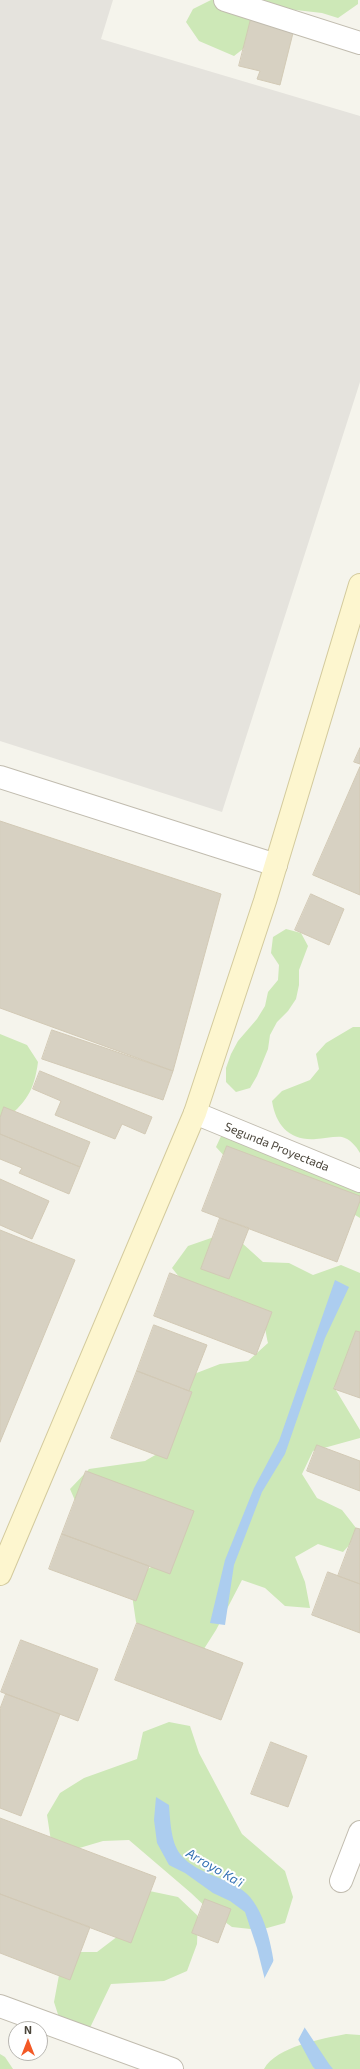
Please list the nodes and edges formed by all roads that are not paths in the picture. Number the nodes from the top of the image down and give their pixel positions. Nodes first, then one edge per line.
1 (225, 0) edge
2 (360, 43) edge
3 (360, 585) edge
4 (0, 777) edge
5 (276, 865) junction
6 (195, 1113) junction
7 (360, 1180) edge
8 (0, 1574) edge
9 (360, 1832) edge
10 (341, 1881) dead end
11 (0, 2006) edge
12 (172, 2069) edge

1 - 2 street
3 - 5 main road
4 - 5 street
5 - 6 main road
6 - 7 street, Segunda Proyectada
6 - 8 main road
9 - 10 street
11 - 12 street

